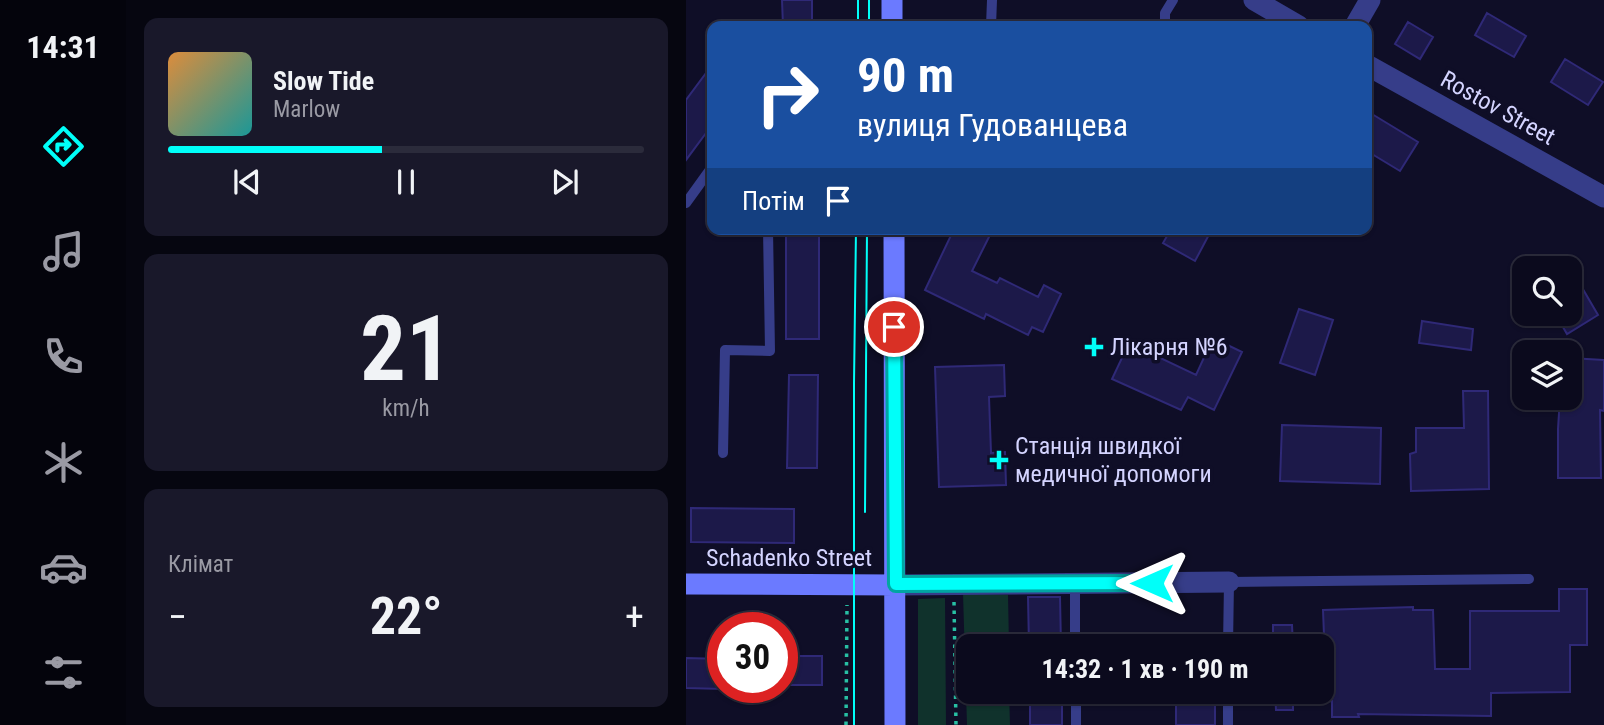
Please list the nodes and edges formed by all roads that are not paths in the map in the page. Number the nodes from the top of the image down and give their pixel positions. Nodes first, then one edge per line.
1 (892, 0) edge
2 (992, 0) edge
3 (1173, 0) edge
4 (1254, 0) edge
5 (1370, 0) edge
6 (892, 21) edge
7 (991, 21) edge
8 (1165, 21) edge
9 (1290, 21) edge
10 (1358, 21) edge
11 (1372, 68) edge
12 (707, 174) edge
13 (1604, 197) edge
14 (686, 202) edge
15 (768, 235) edge
16 (894, 235) edge
17 (723, 453) dead end
18 (1529, 579) dead end
19 (1229, 582) junction
20 (1074, 583) junction
21 (686, 584) edge
22 (896, 584) junction
23 (1075, 634) edge
24 (1228, 634) edge
25 (1076, 704) edge
26 (1228, 704) edge
27 (895, 725) edge
28 (1076, 725) edge
29 (1228, 725) edge

1 - 6 street
2 - 7 lane
3 - 8 lane
4 - 9 street
5 - 10 street
11 - 13 street, Rostov Street
12 - 14 lane
15 - 17 lane
16 - 22 street
18 - 19 lane
19 - 20 street, Schadenko Street
19 - 24 lane
20 - 22 street, Schadenko Street
20 - 23 lane
21 - 22 street, Schadenko Street
22 - 27 street
25 - 28 lane
26 - 29 lane

